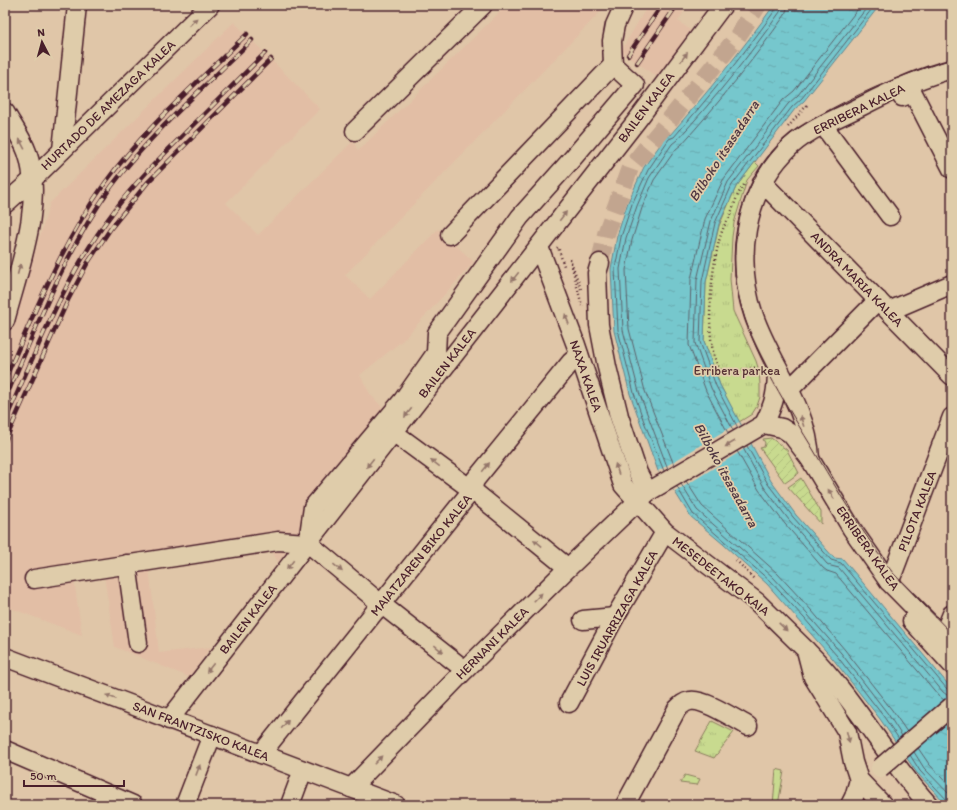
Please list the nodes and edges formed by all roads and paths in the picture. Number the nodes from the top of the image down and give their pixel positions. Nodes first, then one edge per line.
1 (77, 5) edge
2 (210, 5) edge
3 (483, 5) edge
4 (624, 5) edge
5 (723, 5) edge
6 (613, 65) junction
7 (952, 69) edge
8 (899, 88) junction
9 (5, 112) edge
10 (823, 125) junction
11 (356, 131) dead end
12 (62, 150) junction
13 (952, 169) edge
14 (33, 178) junction
15 (762, 182) junction
16 (5, 204) edge
17 (890, 216) dead end
18 (450, 235) dead end
19 (547, 248) junction
20 (600, 263) tunnel mouth
21 (566, 269) dead end
22 (952, 284) edge
23 (583, 293) dead end
24 (576, 299) dead end
25 (883, 305) junction
26 (578, 306) dead end
27 (583, 312) dead end
28 (5, 321) edge
29 (579, 355) junction
30 (777, 367) junction
31 (952, 376) edge
32 (789, 390) junction
33 (952, 417) edge
34 (764, 424) junction
35 (393, 432) junction
36 (810, 459) junction
37 (472, 490) junction
38 (648, 493) junction
39 (665, 532) junction
40 (308, 543) junction
41 (127, 564) junction
42 (568, 568) junction
43 (34, 579) dead end
44 (889, 582) junction
45 (901, 595) junction
46 (381, 604) junction
47 (952, 614) edge
48 (615, 617) junction
49 (584, 620) dead end
50 (948, 641) edge
51 (138, 643) dead end
52 (806, 650) junction
53 (5, 657) edge
54 (952, 665) edge
55 (465, 670) junction
56 (569, 703) dead end
57 (952, 706) edge
58 (169, 720) junction
59 (748, 726) dead end
60 (212, 736) junction
61 (5, 750) edge
62 (261, 754) junction
63 (885, 762) junction
64 (303, 770) junction
65 (859, 780) junction
66 (351, 788) junction
67 (133, 805) edge
68 (185, 805) edge
69 (290, 805) edge
70 (396, 805) edge
71 (625, 805) edge
72 (850, 805) edge
73 (883, 805) edge
74 (929, 805) edge

1 - 12 street
12 -> 2 street, HURTADO DE AMEZAGA KALEA
3 - 11 street
4 - 6 street
19 -> 5 street, BAILEN KALEA
6 - 18 street
6 - 40 street
7 - 8 street, ERRIBERA KALEA
8 - 10 street, ERRIBERA KALEA
8 - 13 street
14 -> 9 street
10 - 15 street, ERRIBERA KALEA
10 - 17 street
12 - 14 street, HURTADO DE AMEZAGA KALEA
14 - 16 street, HURTADO DE AMEZAGA KALEA
28 -> 14 street
15 - 25 street, ANDRA MARIA KALEA
15 - 30 street, ERRIBERA KALEA
19 - 21 path
29 -> 19 street, NAXA KALEA
19 -> 35 street, BAILEN KALEA
20 - 38 street
22 - 25 street
23 - 27 path
24 - 26 path
25 - 31 street, ANDRA MARIA KALEA
25 - 32 street
37 -> 29 street, MAIATZAREN BIKO KALEA
38 -> 29 street, NAXA KALEA
30 - 32 street, ERRIBERA KALEA
30 - 34 street, ERRIBERA KALEA
36 -> 32 street, ERRIBERA KALEA
33 - 44 street, PILOTA KALEA
34 - 36 street, ERRIBERA KALEA
34 -> 38 street, HERNANI KALEA
37 -> 35 street
35 -> 40 street, BAILEN KALEA
44 -> 36 street, ERRIBERA KALEA
42 -> 37 street
37 - 46 street, MAIATZAREN BIKO KALEA
38 - 39 street, MESEDEETAKO KAIA
38 - 42 street, HERNANI KALEA
39 - 48 street, LUIS IRUARRIZAGA KALEA
39 -> 52 street, MESEDEETAKO KAIA
40 - 41 street
40 -> 46 street
40 -> 58 street, BAILEN KALEA
41 - 43 street
41 - 51 street
55 -> 42 street, HERNANI KALEA
44 - 45 street, ERRIBERA KALEA
45 - 50 street, ERRIBERA KALEA
45 - 54 street
46 -> 55 street
62 -> 46 street, MAIATZAREN BIKO KALEA
47 - 50 street
48 - 49 street
48 - 56 street, LUIS IRUARRIZAGA KALEA
52 - 63 street, MESEDEETAKO KAIA
52 -> 65 street
58 -> 53 street, SAN FRANTZISKO KALEA
66 -> 55 street, HERNANI KALEA
57 - 63 street, bridge
58 - 60 street, SAN FRANTZISKO KALEA
59 - 71 street
60 - 62 street, SAN FRANTZISKO KALEA
68 -> 60 street
61 - 67 street
62 - 64 street, SAN FRANTZISKO KALEA
63 - 65 street
63 - 74 street, MESEDEETAKO KAIA
64 - 66 street, SAN FRANTZISKO KALEA
64 - 69 street
65 - 72 street
65 - 73 street
66 - 70 street, SAN FRANTZISKO KALEA

